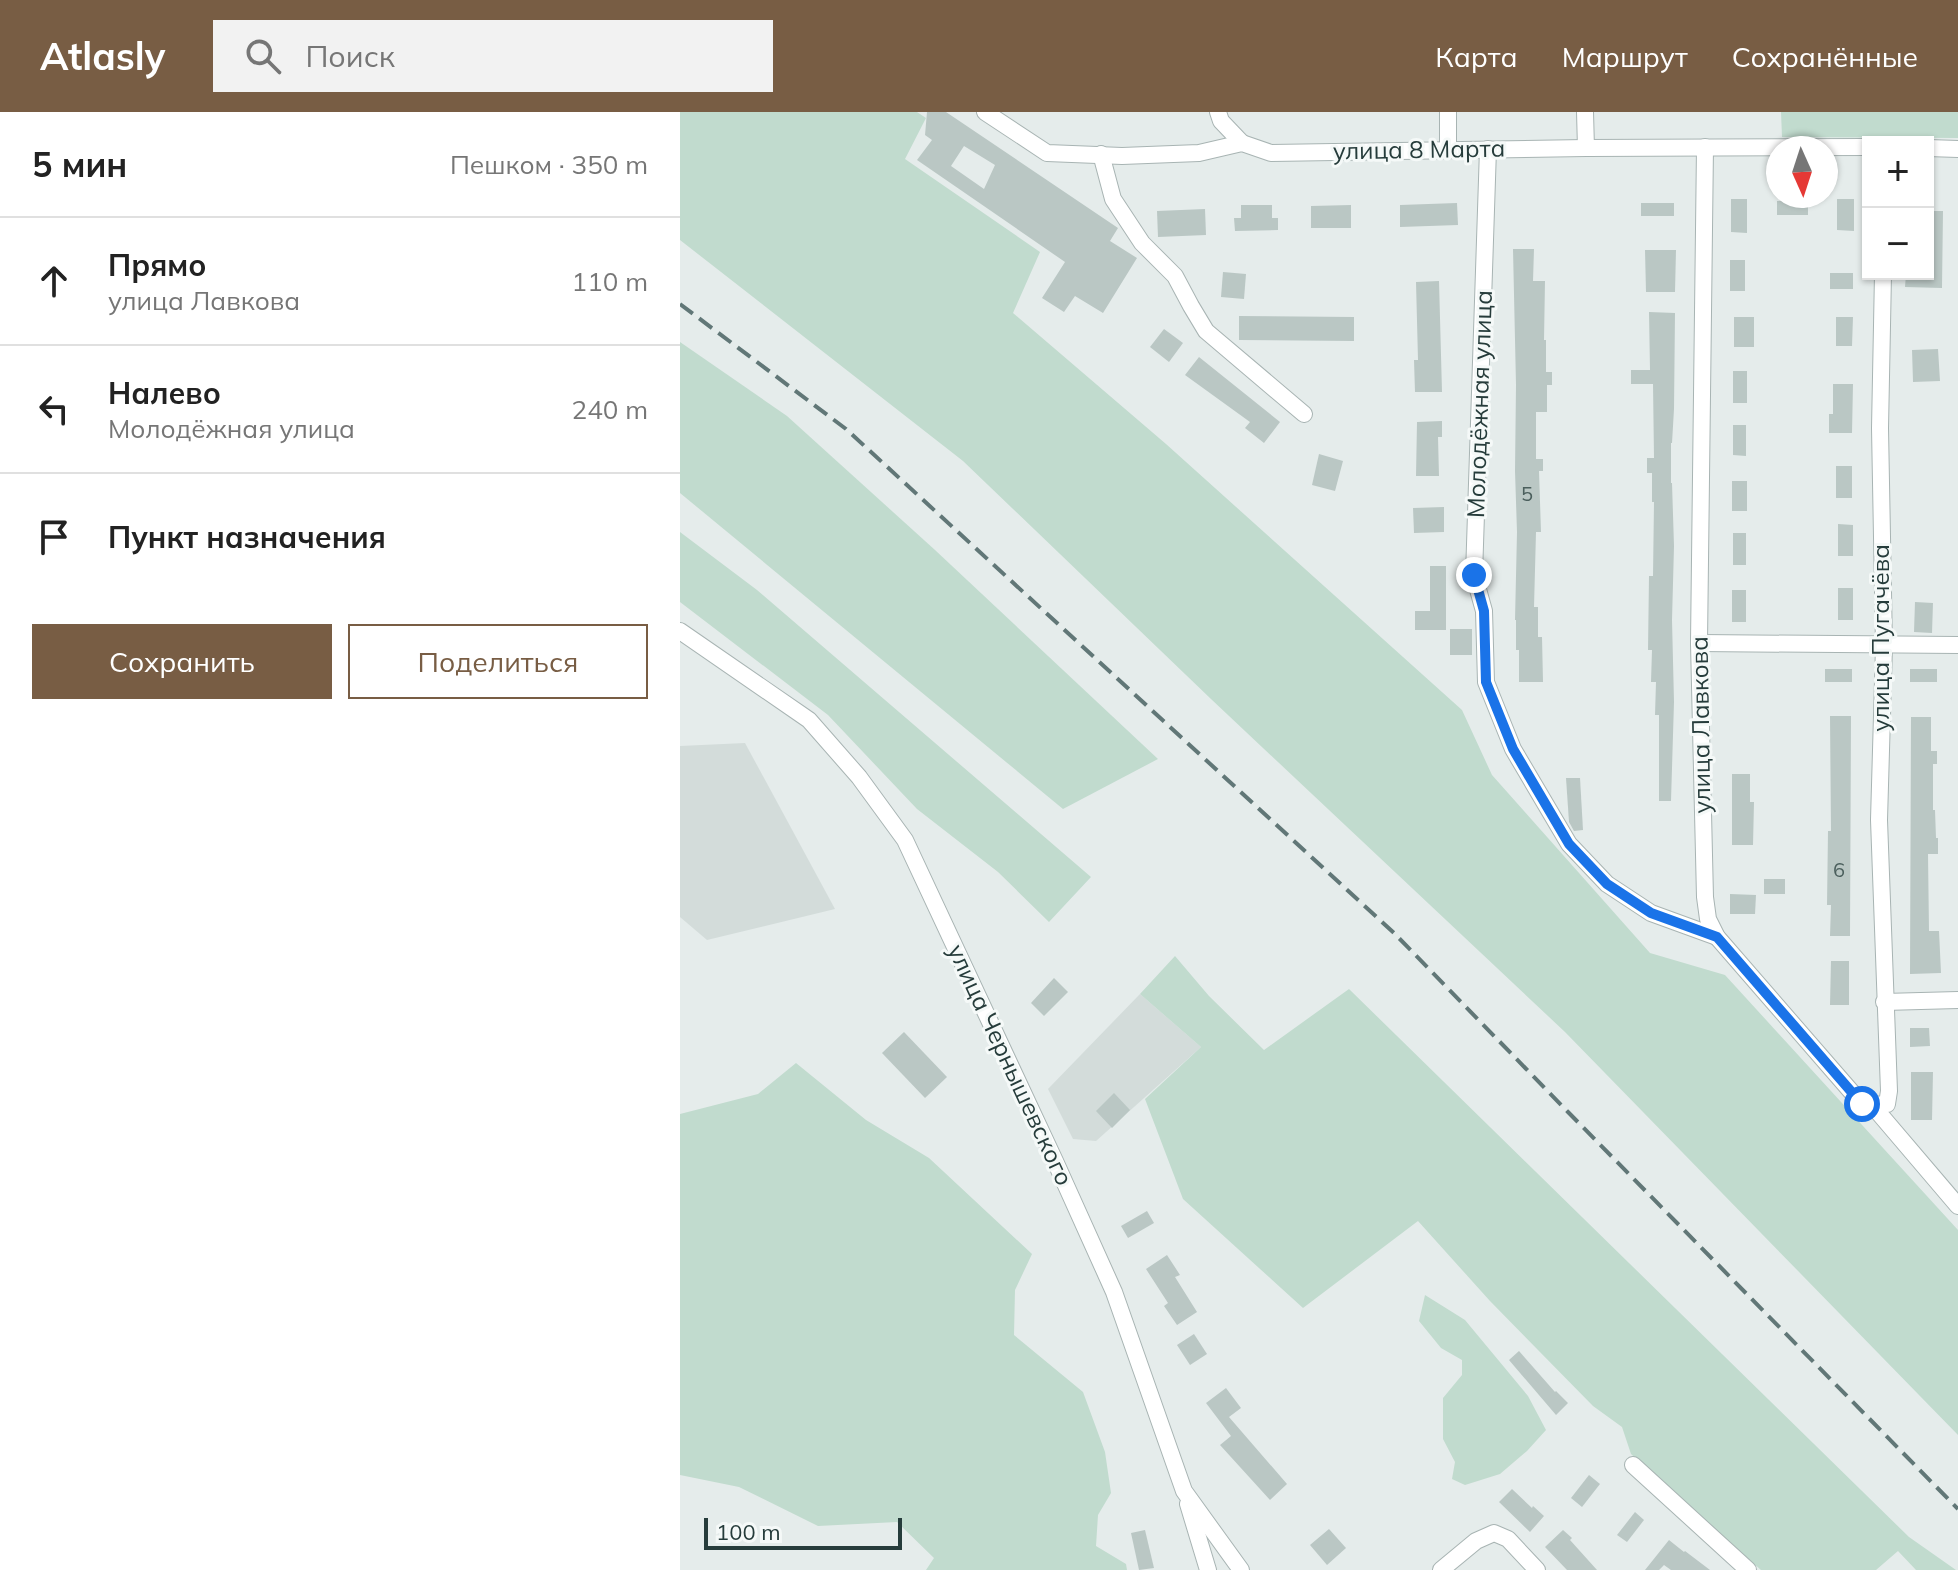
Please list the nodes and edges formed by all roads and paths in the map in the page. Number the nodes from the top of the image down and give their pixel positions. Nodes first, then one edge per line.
1 (985, 112) edge
2 (1218, 112) edge
3 (1448, 112) edge
4 (1585, 112) edge
5 (1242, 143) junction
6 (1705, 147) junction
7 (1862, 147) edge
8 (1586, 148) junction
9 (1934, 148) edge
10 (1448, 149) junction
11 (1488, 149) junction
12 (1958, 149) edge
13 (1101, 154) junction
14 (1883, 280) edge
15 (1304, 414) dead end
16 (680, 631) edge
17 (1699, 643) junction
18 (1958, 645) edge
19 (1884, 646) junction
20 (1717, 937) junction
21 (1958, 1000) edge
22 (1884, 1002) junction
23 (1872, 1105) junction
24 (1958, 1206) edge
25 (1633, 1465) dead end
26 (1184, 1491) junction
27 (1208, 1570) edge
28 (1241, 1570) edge
29 (1441, 1570) edge
30 (1537, 1570) edge
31 (1748, 1570) edge

1 - 13 street, улица 8 Марта
2 - 5 street
3 - 10 street
4 - 8 street
5 - 10 street, улица 8 Марта
5 - 13 street, улица 8 Марта
6 - 7 street, улица 8 Марта
6 - 8 street, улица 8 Марта
6 - 17 street, улица Лавкова
8 - 11 street, улица 8 Марта
9 - 12 street
10 - 11 street, улица 8 Марта
11 - 20 street, Молодёжная улица
13 - 15 street
14 - 19 street, улица Пугачёва
16 - 26 street, улица Чернышевского
17 - 19 street
17 - 20 street, улица Лавкова
18 - 19 street
19 - 22 street, улица Пугачёва
20 - 23 street, улица Лавкова
21 - 22 street
22 - 23 street, улица Пугачёва
23 - 24 street, улица Лавкова
25 - 31 street
26 - 27 street
26 - 28 street, улица Чернышевского
29 - 30 street

